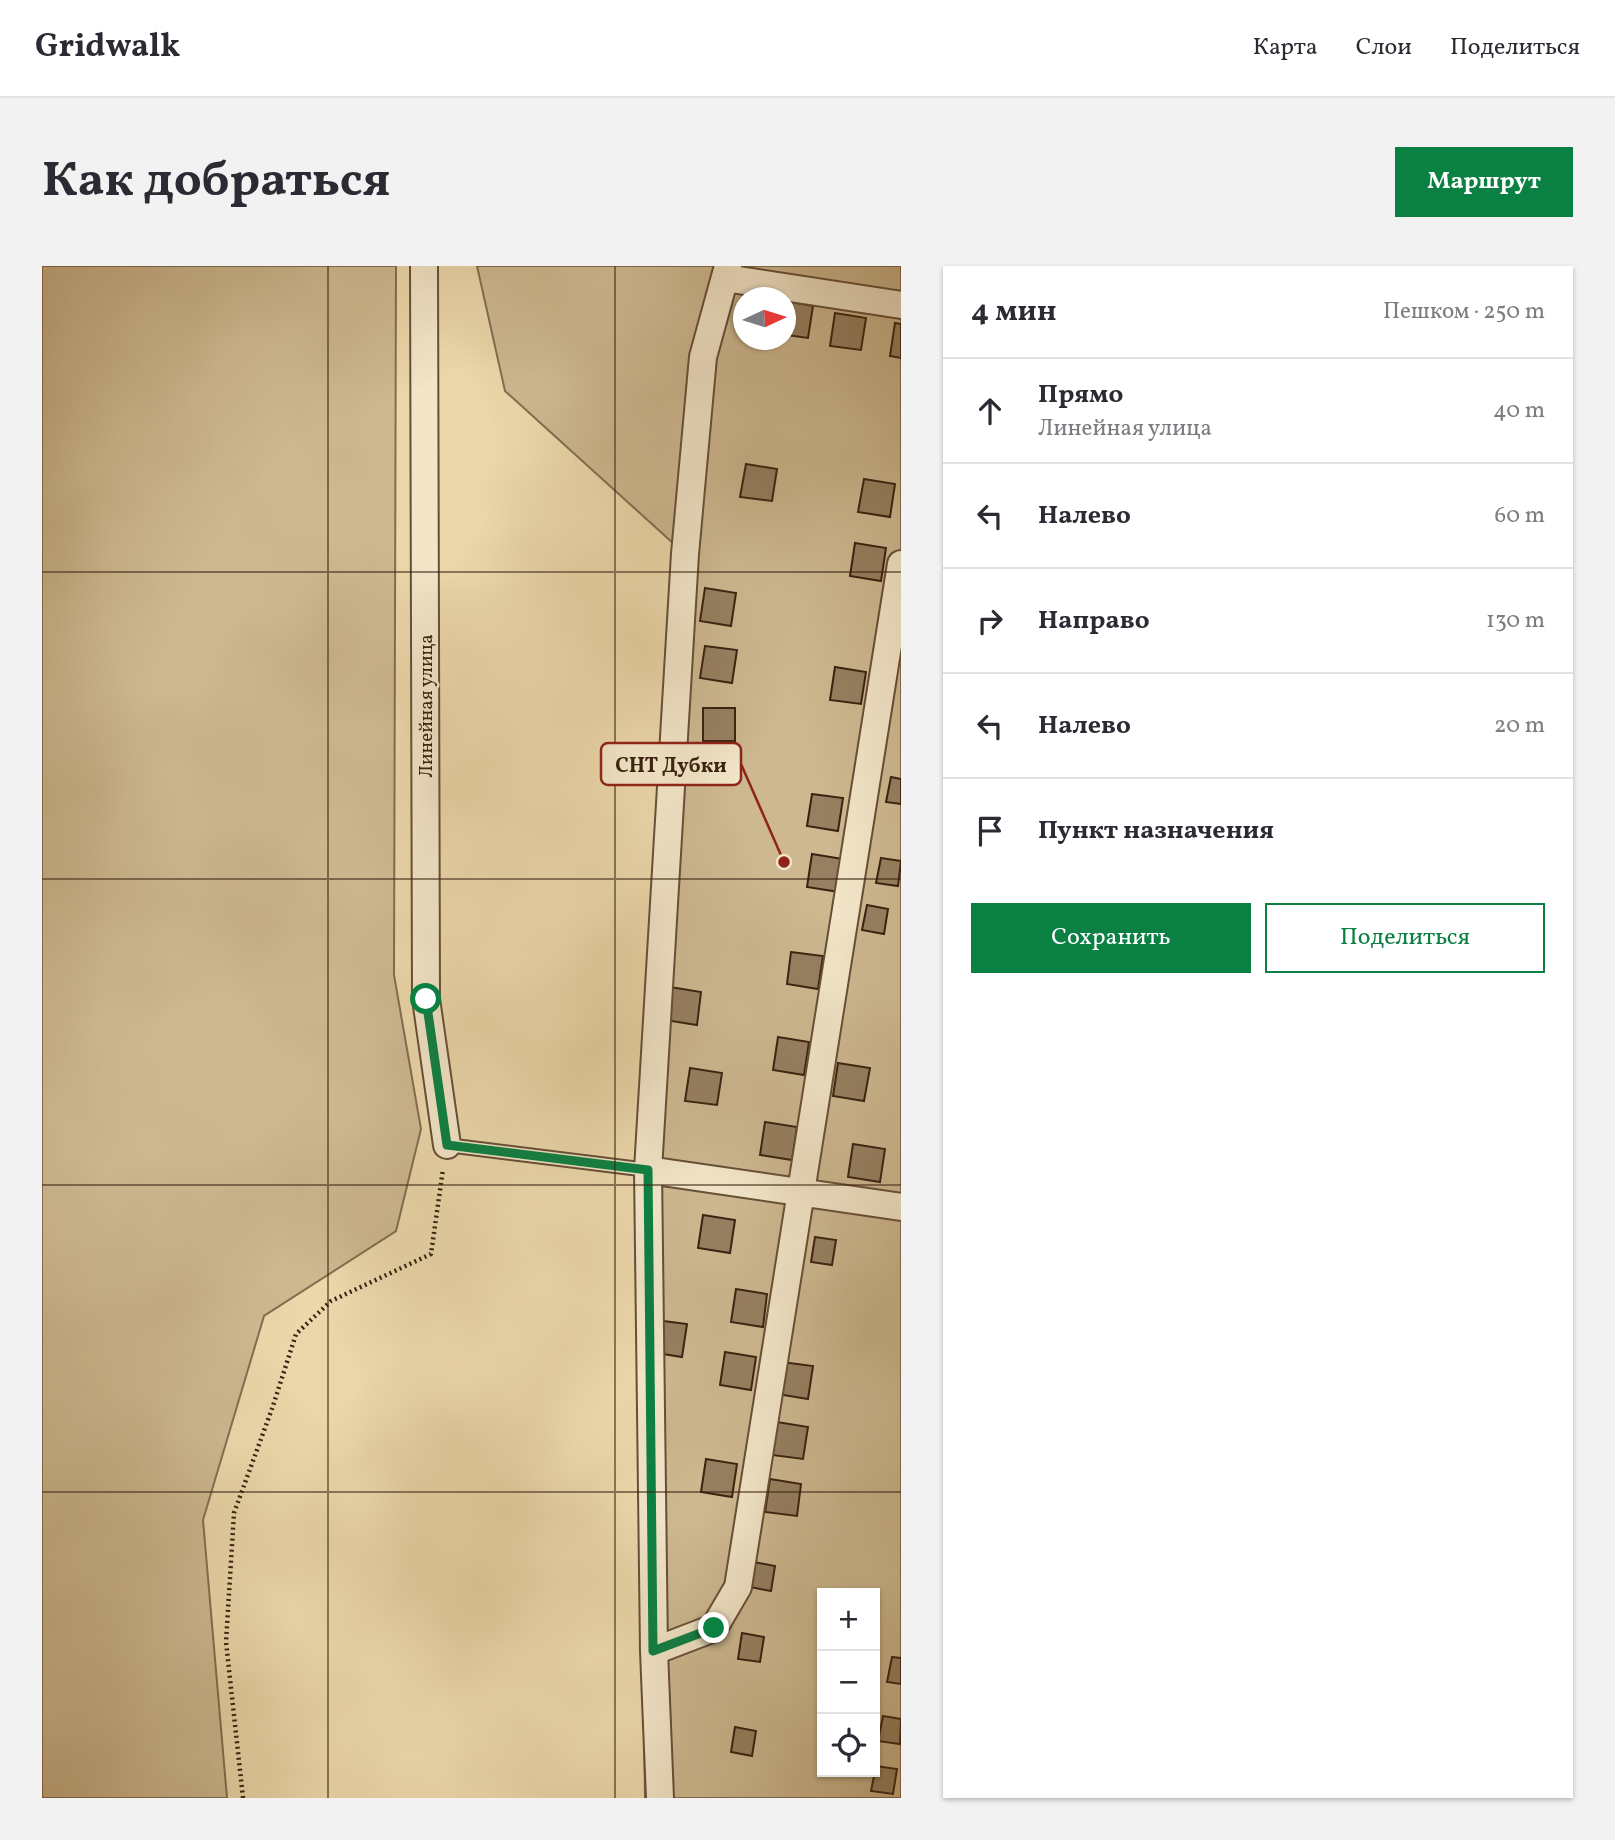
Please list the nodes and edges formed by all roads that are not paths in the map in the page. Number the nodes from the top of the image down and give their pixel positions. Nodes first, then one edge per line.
1 (424, 266) edge
2 (727, 272) edge
3 (901, 304) edge
4 (901, 564) edge
5 (447, 1145) joint
6 (648, 1170) junction
7 (799, 1191) junction
8 (901, 1207) edge
9 (653, 1651) junction
10 (660, 1798) edge

1 - 5 street, Линейная улица
2 - 3 street
2 - 6 street
4 - 7 street
5 - 6 lane
6 - 7 street
6 - 9 street
7 - 8 street
7 - 9 street
9 - 10 street

